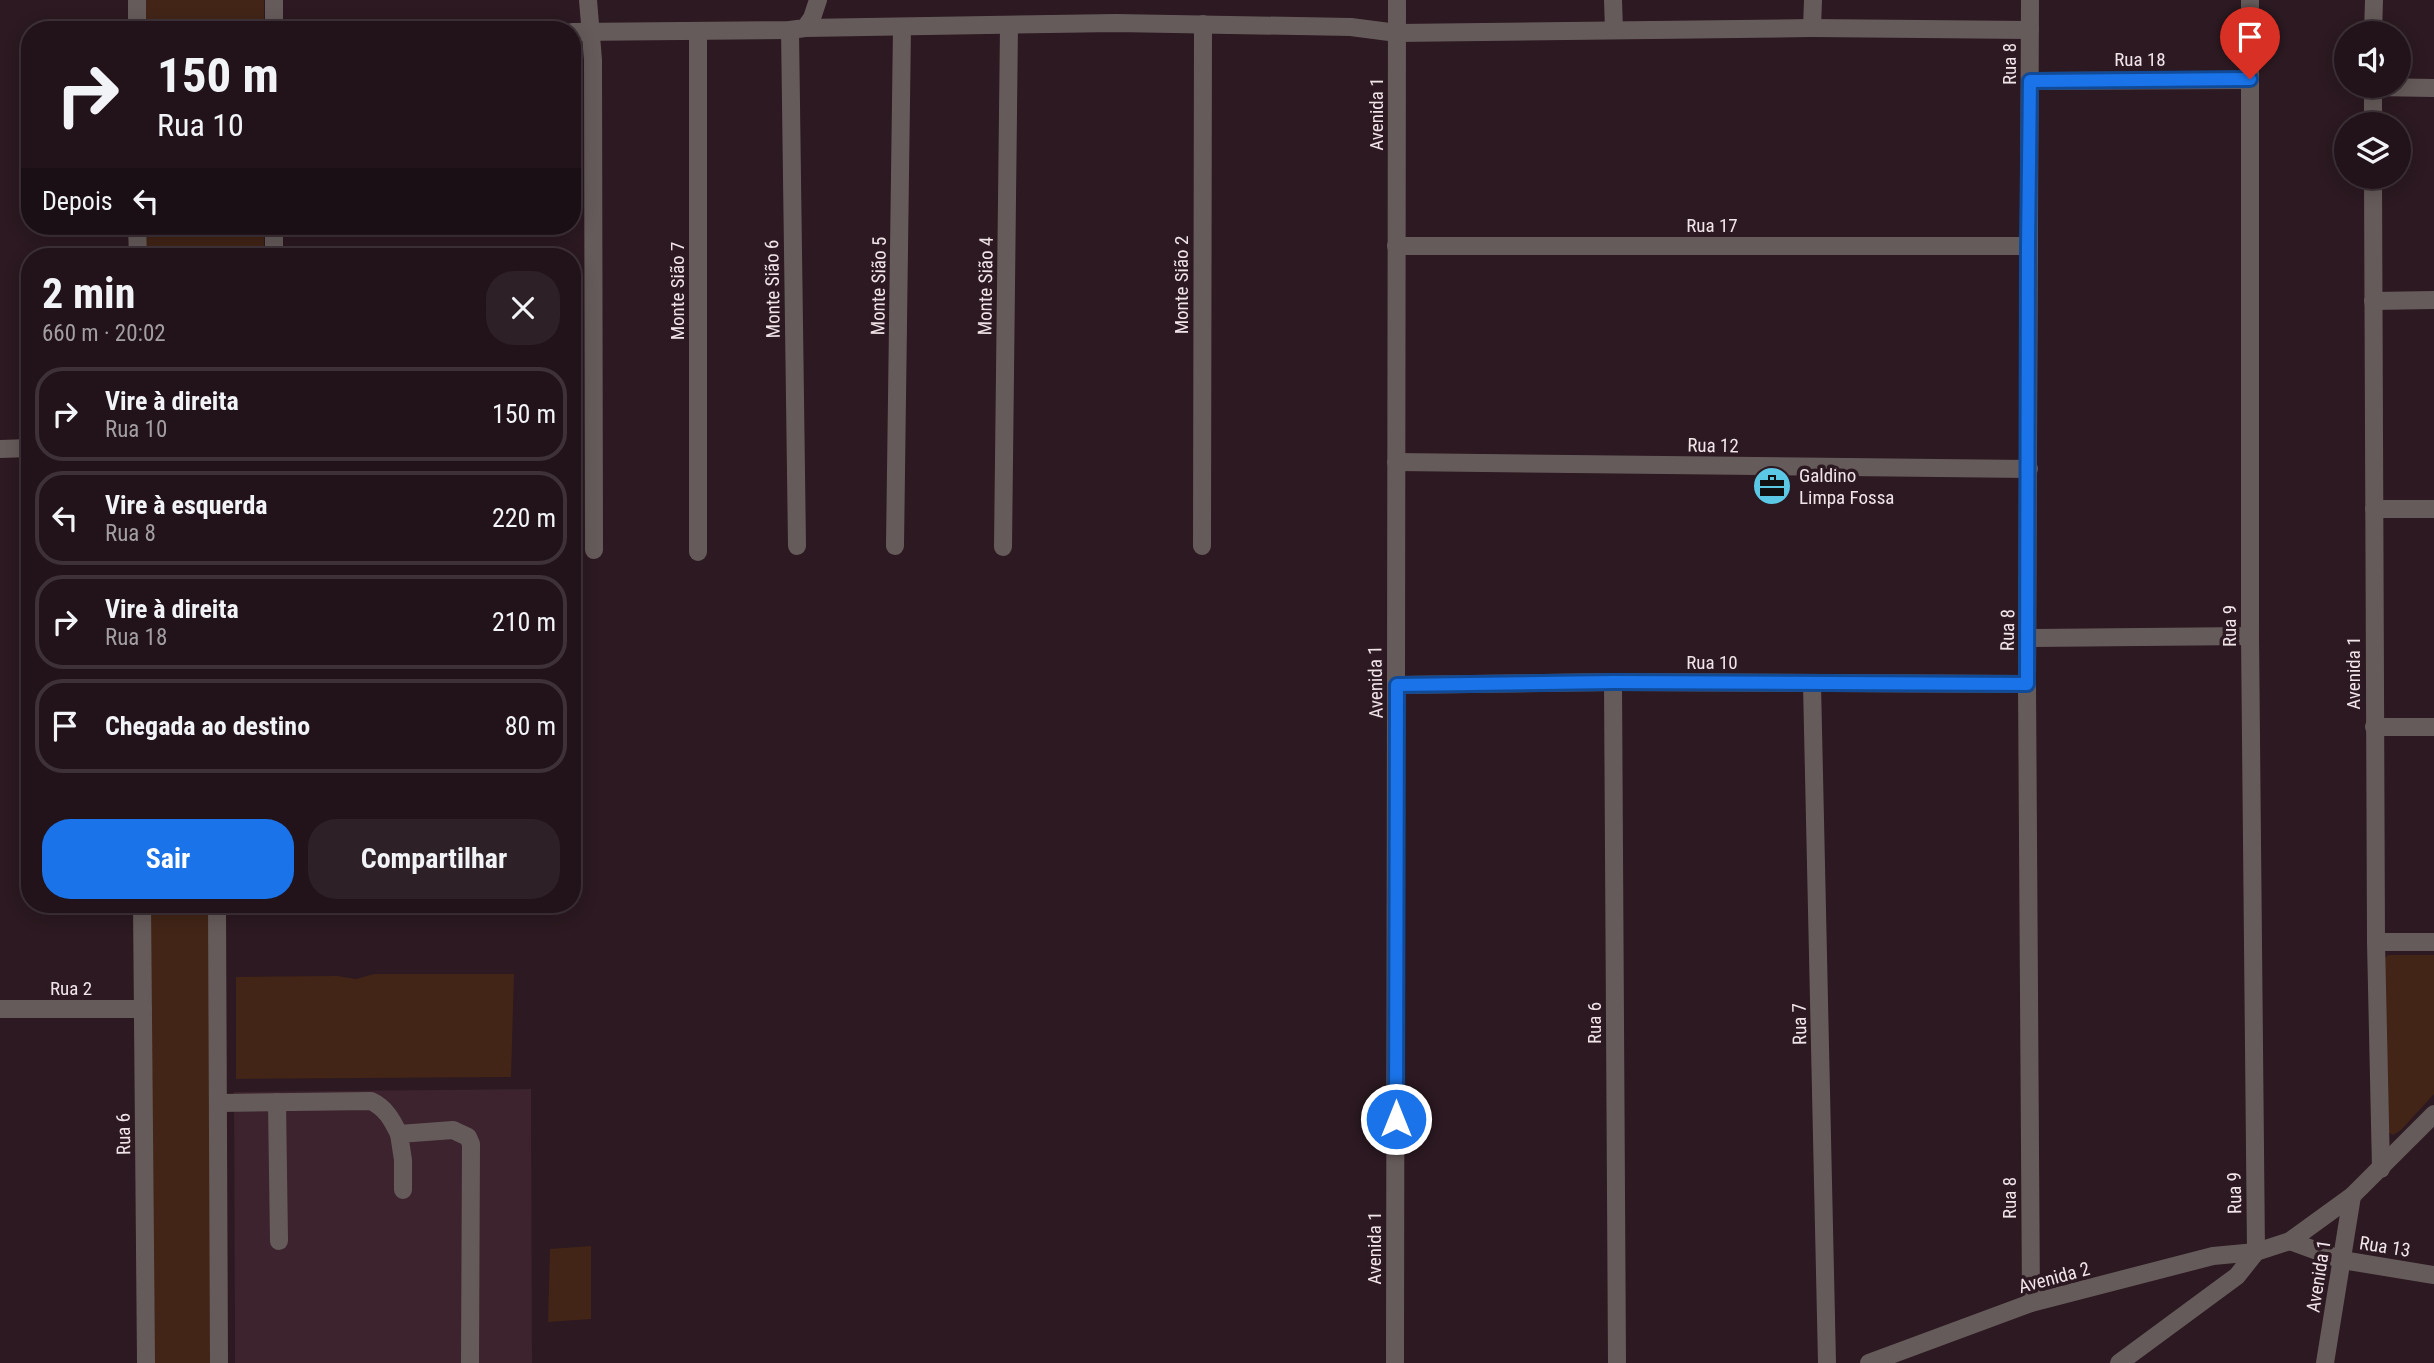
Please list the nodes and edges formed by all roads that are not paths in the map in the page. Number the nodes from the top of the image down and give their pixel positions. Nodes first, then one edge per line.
1 (137, 0) edge
2 (274, 0) edge
3 (588, 0) edge
4 (818, 0) edge
5 (1397, 0) edge
6 (1613, 0) edge
7 (1812, 0) edge
8 (2030, 0) edge
9 (2250, 0) edge
10 (2374, 0) edge
11 (137, 21) edge
12 (274, 21) edge
13 (2373, 21) edge
14 (1203, 24) junction
15 (1009, 25) junction
16 (902, 27) junction
17 (1812, 28) junction
18 (797, 29) junction
19 (1614, 30) junction
20 (2030, 30) junction
21 (698, 31) junction
22 (581, 32) edge
23 (591, 32) junction
24 (1397, 33) junction
25 (2250, 79) junction
26 (2030, 81) junction
27 (2411, 88) edge
28 (2434, 88) edge
29 (2373, 189) edge
30 (1396, 246) junction
31 (2028, 246) junction
32 (2434, 300) edge
33 (2373, 301) junction
34 (21, 448) edge
35 (0, 449) edge
36 (1396, 462) junction
37 (2029, 469) junction
38 (2374, 509) junction
39 (2434, 509) edge
40 (895, 545) dead end
41 (797, 546) dead end
42 (1202, 546) dead end
43 (1003, 547) dead end
44 (594, 550) dead end
45 (698, 552) dead end
46 (2250, 636) junction
47 (2029, 638) junction
48 (1613, 682) junction
49 (1812, 684) junction
50 (2027, 684) junction
51 (1397, 685) junction
52 (2374, 727) junction
53 (2434, 727) edge
54 (142, 913) edge
55 (217, 913) edge
56 (2376, 942) junction
57 (2434, 942) edge
58 (0, 1009) edge
59 (143, 1009) junction
60 (277, 1102) junction
61 (218, 1103) junction
62 (2434, 1114) edge
63 (399, 1134) junction
64 (2381, 1169) junction
65 (403, 1190) dead end
66 (2352, 1196) junction
67 (279, 1241) dead end
68 (2290, 1241) junction
69 (2256, 1252) junction
70 (2342, 1260) junction
71 (2434, 1275) edge
72 (2031, 1303) junction
73 (146, 1363) edge
74 (219, 1363) edge
75 (470, 1363) edge
76 (1395, 1363) edge
77 (1617, 1363) edge
78 (1827, 1363) edge
79 (1869, 1363) edge
80 (2119, 1363) edge
81 (2325, 1363) edge

1 - 11 street
2 - 12 street
3 - 23 street
4 - 18 street
5 - 24 street, Avenida 1
6 - 19 street
7 - 17 street
8 - 20 street, Rua 8
9 - 25 street, Rua 9
10 - 13 street
14 - 15 street
14 - 24 street
14 - 42 street, Monte Sião 2
15 - 16 street
15 - 43 street, Monte Sião 4
16 - 18 street
16 - 40 street, Monte Sião 5
17 - 19 street
17 - 20 street
18 - 21 street
18 - 41 street, Monte Sião 6
19 - 24 street
20 - 26 street, Rua 8
21 - 23 street
21 - 45 street, Monte Sião 7
22 - 23 street
23 - 44 street
24 - 30 street, Avenida 1
25 - 26 street, Rua 18
25 - 46 street, Rua 9
26 - 31 street, Rua 8
27 - 28 street
29 - 33 street, Avenida 1
30 - 31 street, Rua 17
30 - 36 street, Avenida 1
31 - 37 street, Rua 8
32 - 33 street
33 - 38 street, Avenida 1
34 - 35 street
36 - 37 street, Rua 12
36 - 51 street, Avenida 1
37 - 47 street, Rua 8
38 - 39 street
38 - 52 street, Avenida 1
46 - 47 street
46 - 69 street, Rua 9
47 - 50 street, Rua 8
48 - 49 street, Rua 10
48 - 51 street, Rua 10
48 - 77 street, Rua 6
49 - 50 street, Rua 10
49 - 78 street, Rua 7
50 - 72 street, Rua 8
51 - 76 street, Avenida 1
52 - 53 street
52 - 56 street, Avenida 1
54 - 59 street, Rua 6
55 - 61 street
56 - 57 street
56 - 64 street, Avenida 1
58 - 59 street, Rua 2
59 - 73 street, Rua 6
60 - 61 street
60 - 63 street
60 - 67 street
61 - 74 street
62 - 64 street, Avenida 2
63 - 65 street
63 - 75 street
64 - 66 street, Avenida 2
66 - 68 street, Avenida 2
66 - 70 street, Avenida 1
68 - 69 street, Avenida 2
68 - 70 street, Rua 13
69 - 72 street, Avenida 2
69 - 80 street
70 - 71 street, Rua 13
70 - 81 street, Avenida 1
72 - 79 street, Avenida 2

